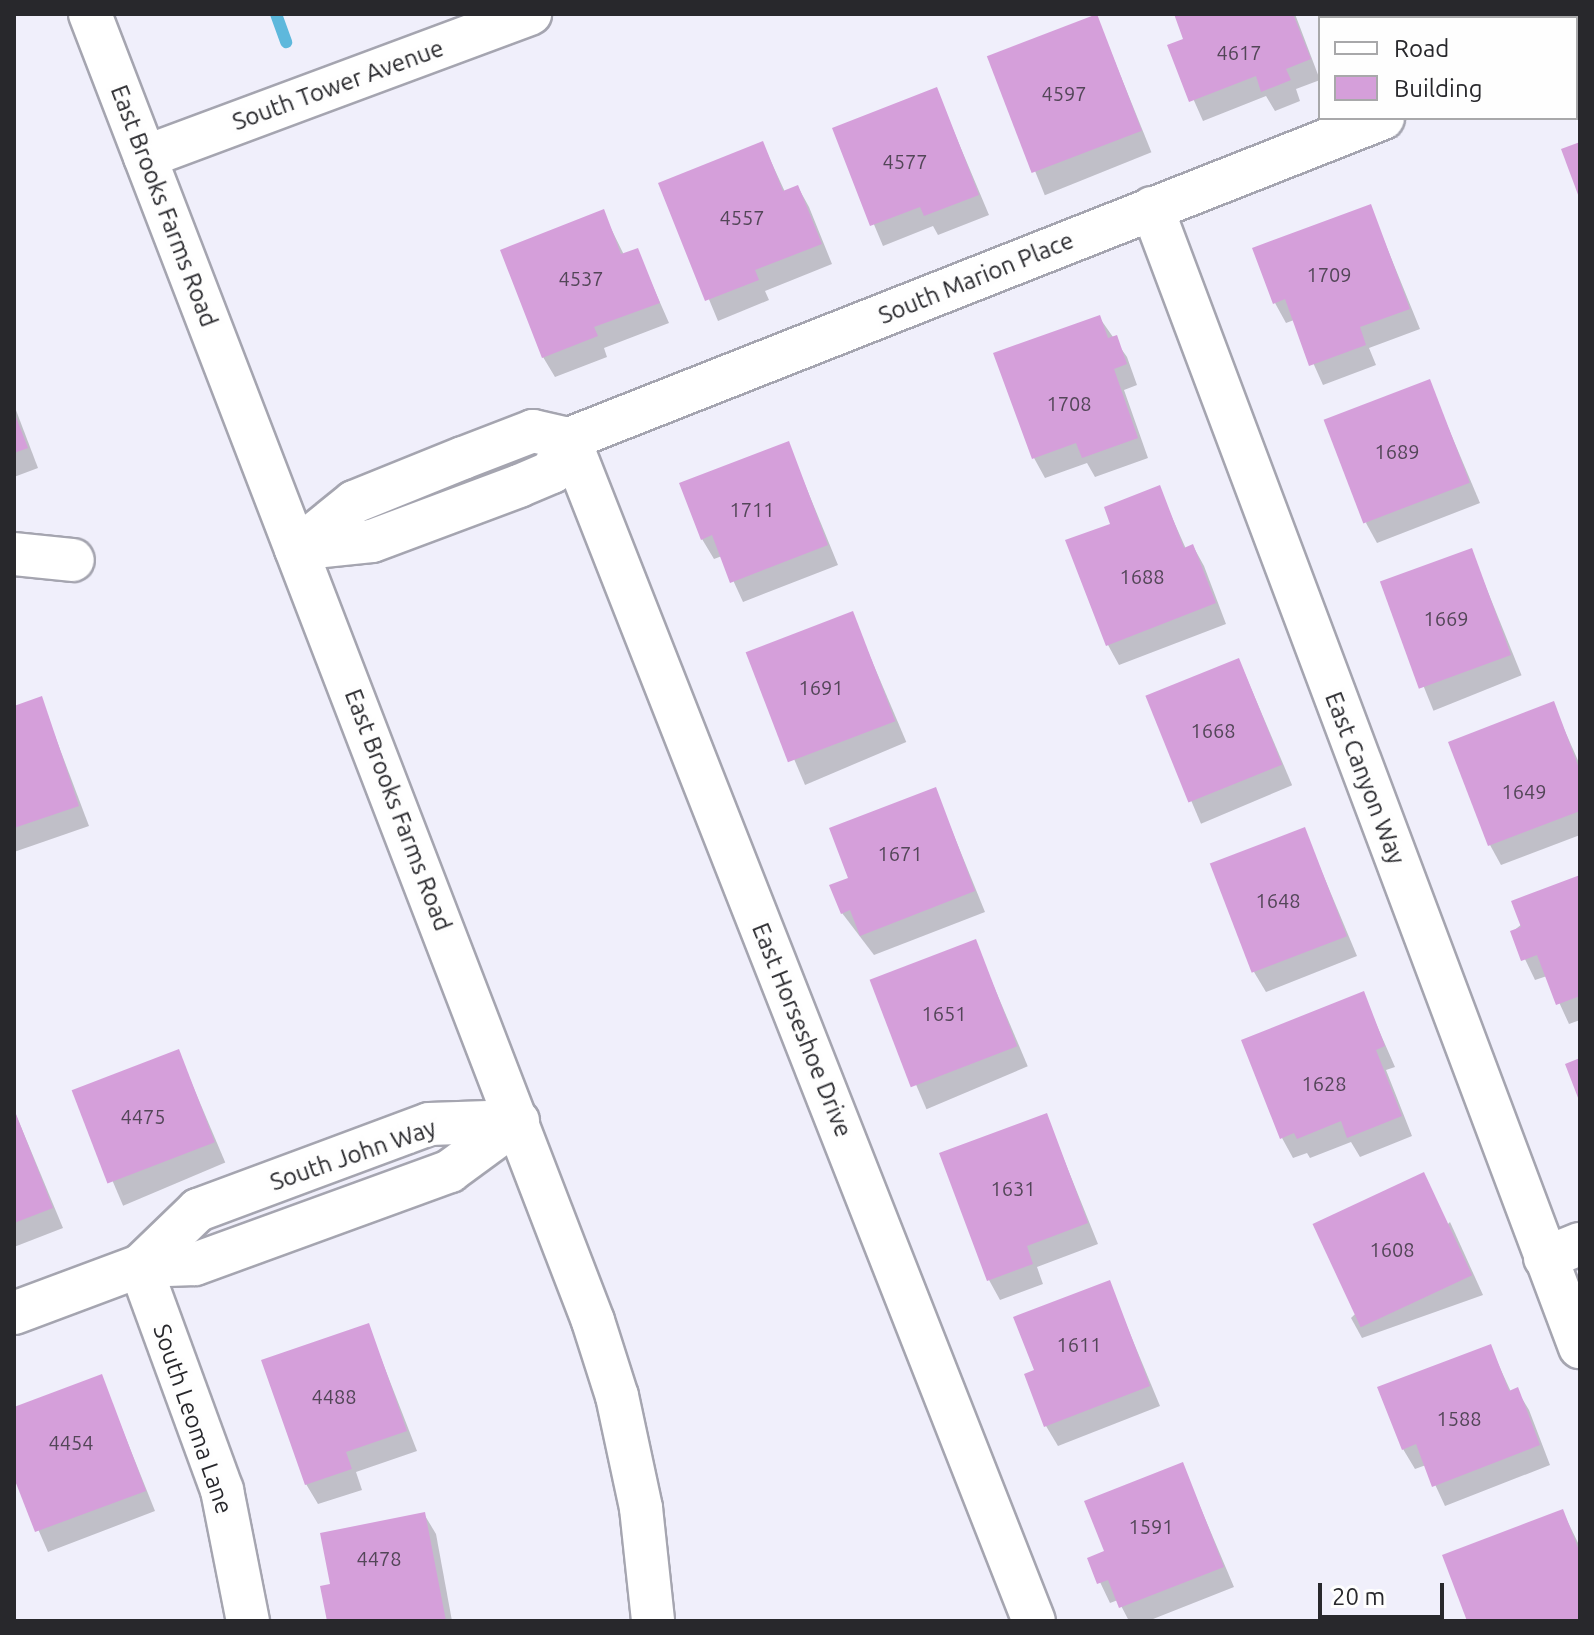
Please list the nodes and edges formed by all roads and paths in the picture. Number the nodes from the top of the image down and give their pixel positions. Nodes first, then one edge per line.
1 (90, 14) edge
2 (530, 14) edge
3 (1378, 120) edge
4 (145, 157) junction
5 (1152, 208) junction
6 (569, 439) junction
7 (463, 458) junction
8 (481, 500) junction
9 (296, 549) junction
10 (14, 554) edge
11 (73, 560) dead end
12 (518, 1121) junction
13 (326, 1162) junction
14 (346, 1210) junction
15 (1563, 1251) edge
16 (140, 1266) junction
17 (14, 1313) edge
18 (1580, 1347) edge
19 (248, 1621) edge
20 (653, 1621) edge
21 (1034, 1621) edge

1 - 4 street, East Brooks Farms Road
2 - 4 street, South Tower Avenue
3 - 5 street, South Marion Place
4 - 9 street, East Brooks Farms Road
5 - 6 street, South Marion Place
5 - 15 street, East Canyon Way
6 - 7 street
6 - 8 street
6 - 21 street, East Horseshoe Drive
7 - 8 street
7 - 9 street
8 - 9 street
9 - 12 street, East Brooks Farms Road
10 - 11 street
12 - 13 street, South John Way
12 - 14 street, South John Way
12 - 20 street, East Brooks Farms Road
13 - 14 street
13 - 16 street, South John Way
14 - 16 street, South John Way
15 - 18 street, East Canyon Way
16 - 17 street, South John Way
16 - 19 street, South Leoma Lane

